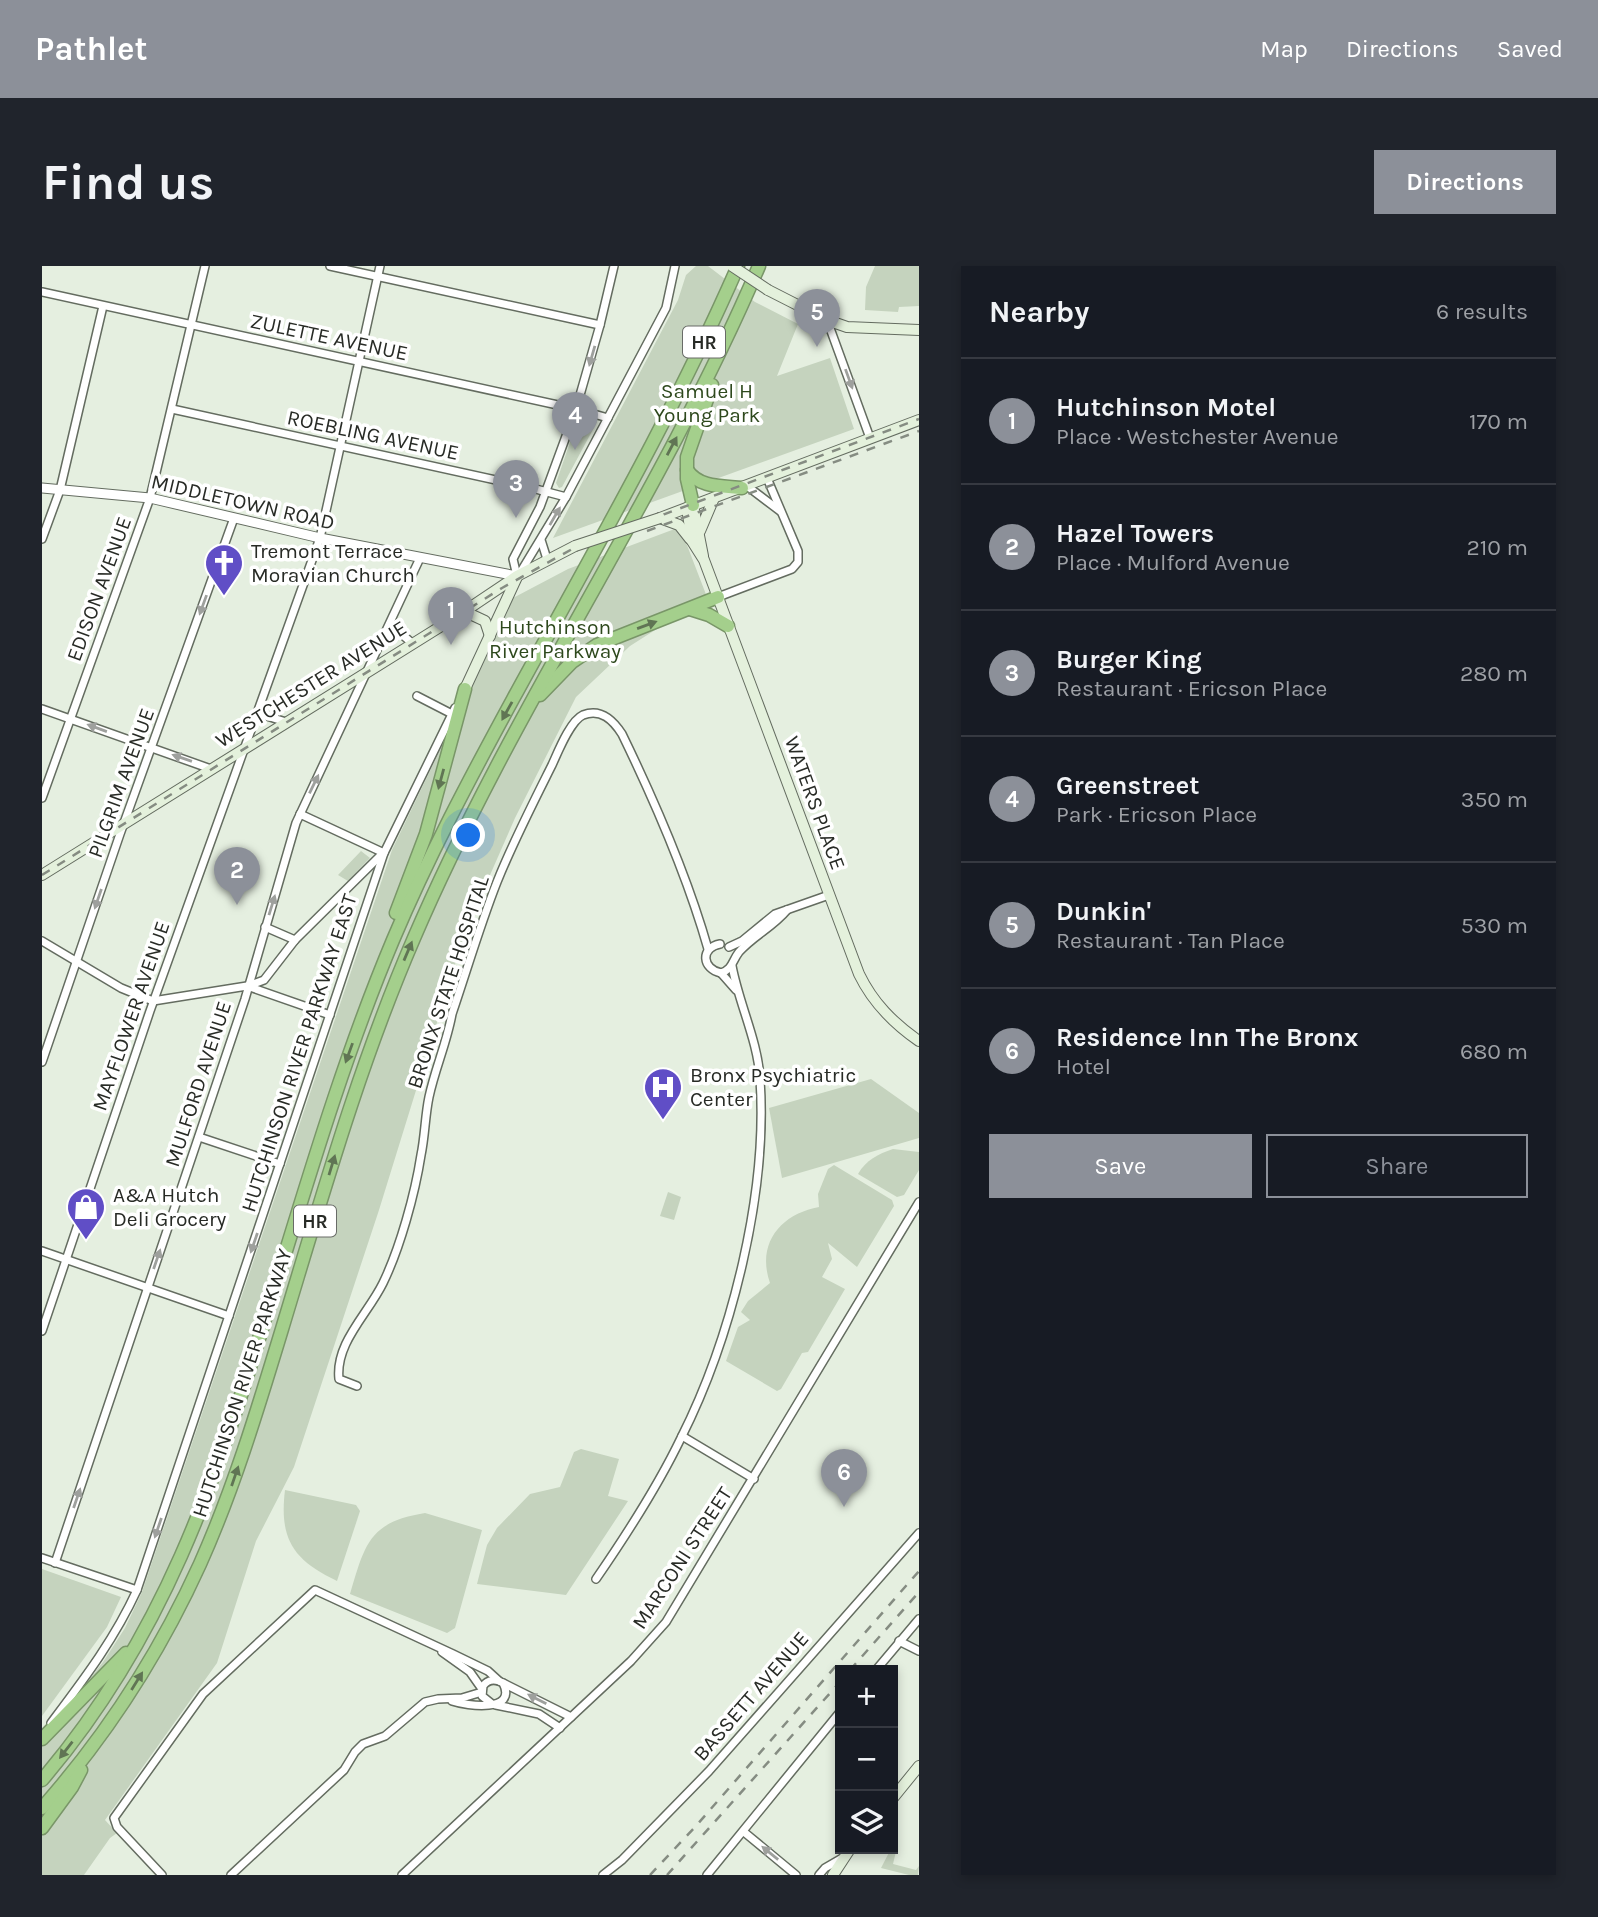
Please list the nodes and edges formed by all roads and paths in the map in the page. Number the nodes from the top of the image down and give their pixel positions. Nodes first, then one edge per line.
1 (205, 266) edge
2 (330, 266) edge
3 (380, 266) edge
4 (614, 266) edge
5 (735, 266) edge
6 (759, 266) edge
7 (677, 267) edge
8 (377, 277) junction
9 (42, 292) edge
10 (103, 306) junction
11 (827, 320) junction
12 (191, 324) junction
13 (600, 326) junction
14 (919, 330) edge
15 (723, 346) junction
16 (360, 361) junction
17 (172, 409) junction
18 (576, 409) junction
19 (608, 418) junction
20 (919, 420) edge
21 (870, 438) junction
22 (341, 446) junction
23 (687, 470) junction
24 (767, 478) junction
25 (744, 487) junction
26 (42, 488) edge
27 (60, 489) junction
28 (546, 491) junction
29 (566, 497) junction
30 (150, 498) junction
31 (714, 498) junction
32 (690, 506) junction
33 (783, 514) junction
34 (234, 518) junction
35 (660, 518) junction
36 (700, 532) junction
37 (320, 538) junction
38 (42, 539) edge
39 (541, 540) junction
40 (692, 541) junction
41 (420, 558) junction
42 (547, 559) junction
43 (704, 560) junction
44 (516, 573) junction
45 (718, 597) junction
46 (690, 609) junction
47 (459, 615) junction
48 (390, 624) junction
49 (728, 626) junction
50 (490, 636) junction
51 (413, 644) junction
52 (369, 671) junction
53 (465, 689) junction
54 (417, 696) dead end
55 (532, 703) junction
56 (42, 709) edge
57 (257, 713) junction
58 (452, 714) junction
59 (71, 719) junction
60 (286, 722) junction
61 (245, 747) junction
62 (152, 748) junction
63 (211, 769) junction
64 (42, 798) edge
65 (300, 814) junction
66 (124, 823) junction
67 (384, 853) junction
68 (42, 874) edge
69 (829, 895) junction
70 (786, 910) junction
71 (265, 927) junction
72 (705, 932) junction
73 (295, 940) junction
74 (42, 941) edge
75 (720, 944) junction
76 (729, 947) junction
77 (708, 949) junction
78 (76, 961) junction
79 (733, 963) junction
80 (721, 972) junction
81 (247, 986) junction
82 (373, 990) junction
83 (736, 990) junction
84 (153, 1001) junction
85 (331, 1015) junction
86 (919, 1041) edge
87 (42, 1062) edge
88 (199, 1137) junction
89 (281, 1164) junction
90 (919, 1202) edge
91 (42, 1251) edge
92 (66, 1261) junction
93 (148, 1288) junction
94 (229, 1316) junction
95 (42, 1331) edge
96 (357, 1386) dead end
97 (682, 1436) junction
98 (754, 1479) junction
99 (919, 1533) edge
100 (42, 1558) edge
101 (55, 1563) junction
102 (596, 1579) dead end
103 (137, 1590) junction
104 (919, 1619) edge
105 (144, 1632) junction
106 (899, 1641) junction
107 (439, 1650) junction
108 (919, 1651) edge
109 (880, 1665) edge
110 (501, 1682) junction
111 (482, 1691) junction
112 (446, 1700) junction
113 (493, 1704) junction
114 (571, 1717) junction
115 (835, 1718) edge
116 (560, 1728) junction
117 (42, 1737) edge
118 (99, 1737) junction
119 (919, 1766) edge
120 (42, 1780) edge
121 (898, 1792) edge
122 (42, 1808) edge
123 (42, 1828) edge
124 (744, 1832) junction
125 (844, 1854) edge
126 (846, 1854) edge
127 (162, 1875) edge
128 (231, 1875) edge
129 (402, 1875) edge
130 (603, 1875) edge
131 (706, 1875) edge
132 (796, 1875) edge
133 (819, 1875) edge
134 (833, 1875) edge

1 - 12 street, EDISON AVENUE
2 - 8 street
3 - 8 street, MAYFLOWER AVENUE
4 - 13 street
5 - 11 main road, bridge
5 -> 82 highway, HUTCHINSON RIVER PARKWAY / HR
6 - 15 highway, HUTCHINSON RIVER PARKWAY / HR
7 - 19 street
8 - 13 street
8 - 16 street, MAYFLOWER AVENUE
9 - 10 street, ZULETTE AVENUE
10 - 12 street, ZULETTE AVENUE
10 - 27 street
11 - 14 main road
11 -> 21 street
12 - 16 street, ZULETTE AVENUE
12 - 17 street, EDISON AVENUE
13 -> 18 street
15 - 23 highway
55 -> 15 highway, HUTCHINSON RIVER PARKWAY / HR
16 - 18 street, ZULETTE AVENUE
16 - 22 street, MAYFLOWER AVENUE
17 - 22 street, ROEBLING AVENUE
17 - 30 street, EDISON AVENUE
18 - 19 street, ZULETTE AVENUE
18 - 28 street
19 - 29 street
20 - 21 main road, WESTCHESTER AVENUE
21 - 24 main road, WESTCHESTER AVENUE
22 - 28 street, ROEBLING AVENUE
22 - 37 street, MAYFLOWER AVENUE
23 - 25 highway
23 - 32 highway
24 - 25 main road, WESTCHESTER AVENUE
24 - 33 street
25 - 31 main road, WESTCHESTER AVENUE
25 - 33 street
26 - 27 street, MIDDLETOWN ROAD
27 - 30 street, MIDDLETOWN ROAD
27 - 38 street
28 - 29 street, ROEBLING AVENUE
28 - 44 street
39 -> 29 street
30 - 34 street, MIDDLETOWN ROAD
30 - 59 street, EDISON AVENUE
31 - 32 main road, WESTCHESTER AVENUE
31 - 36 main road
32 - 35 main road, WESTCHESTER AVENUE
32 - 36 main road, WATERS PLACE
32 - 40 main road, WATERS PLACE
33 - 45 street
34 - 37 street, MIDDLETOWN ROAD
34 -> 62 street, PILGRIM AVENUE
35 - 40 main road
35 - 42 main road, WESTCHESTER AVENUE, bridge
36 - 43 main road, WATERS PLACE
37 - 41 street, MIDDLETOWN ROAD
37 - 57 street, MAYFLOWER AVENUE
39 - 42 street
39 - 44 street
40 - 43 main road, WATERS PLACE
41 - 44 street, MIDDLETOWN ROAD
41 - 48 street, MULFORD AVENUE
42 - 44 main road, WESTCHESTER AVENUE
43 - 45 main road, WATERS PLACE
44 - 47 main road, WESTCHESTER AVENUE
44 - 50 main road
45 - 46 highway
45 - 49 main road, WATERS PLACE
46 - 49 highway
55 -> 46 highway
47 - 50 main road
47 - 51 main road, WESTCHESTER AVENUE
48 - 51 street
48 - 52 street, MULFORD AVENUE
49 - 69 main road, WATERS PLACE
50 - 53 main road
51 - 52 main road, WESTCHESTER AVENUE
52 - 60 main road, WESTCHESTER AVENUE
65 -> 52 street, MULFORD AVENUE
53 - 58 street, HUTCHINSON RIVER PARKWAY EAST
53 -> 82 highway
54 - 58 street
118 -> 55 highway, HUTCHINSON RIVER PARKWAY / HR
56 - 59 street
57 - 60 street
57 - 61 street, MAYFLOWER AVENUE
58 - 67 street, HUTCHINSON RIVER PARKWAY EAST
62 -> 59 street
59 - 64 street, EDISON AVENUE
60 - 61 main road, WESTCHESTER AVENUE
61 - 63 main road, WESTCHESTER AVENUE
61 - 84 street, MAYFLOWER AVENUE
63 -> 62 street
62 - 66 street, PILGRIM AVENUE
63 - 66 main road, WESTCHESTER AVENUE
65 - 67 street
71 -> 65 street, MULFORD AVENUE
66 - 68 main road, WESTCHESTER AVENUE
66 -> 78 street, PILGRIM AVENUE
67 - 73 street
67 - 85 street, HUTCHINSON RIVER PARKWAY EAST
69 - 70 street
69 - 86 main road, WATERS PLACE
70 - 76 street
70 - 79 street
71 - 73 street
71 - 81 street, MULFORD AVENUE
72 - 75 street
72 - 77 street, BRONX STATE HOSPITAL
72 - 96 street, BRONX STATE HOSPITAL
73 - 81 street
74 - 78 street
75 - 76 street
75 - 77 street
76 - 79 street
77 - 80 street
78 - 84 street
78 - 87 street, PILGRIM AVENUE
79 - 80 street
79 - 83 street
80 - 83 street
81 - 84 street
81 - 85 street
81 - 88 street, MULFORD AVENUE
82 -> 105 highway, HUTCHINSON RIVER PARKWAY / HR
83 - 97 street
84 - 92 street, MAYFLOWER AVENUE
85 - 89 street, HUTCHINSON RIVER PARKWAY EAST
88 - 89 street
93 -> 88 street, MULFORD AVENUE
89 -> 94 street, HUTCHINSON RIVER PARKWAY EAST
90 - 98 street, MARCONI STREET
91 - 92 street
92 - 93 street
92 - 95 street, MAYFLOWER AVENUE
93 - 94 street
101 -> 93 street, MULFORD AVENUE
94 -> 103 street, HUTCHINSON RIVER PARKWAY EAST
97 - 98 street
97 - 102 street
98 - 114 street, MARCONI STREET
99 - 130 street, BASSETT AVENUE
100 - 101 street
101 - 103 street
103 - 117 street, HUTCHINSON RIVER PARKWAY EAST
104 - 106 street
105 - 117 highway
105 -> 120 highway, HUTCHINSON RIVER PARKWAY / HR
106 - 108 street
106 - 109 street
107 - 110 street
107 - 111 street
107 - 127 street
110 - 111 street
110 - 113 street
114 -> 110 street
111 - 112 street
111 - 113 street
112 - 113 street
112 - 128 street
113 - 116 street
114 - 116 street, MARCONI STREET
115 - 124 street
116 - 129 street, MARCONI STREET
118 - 122 highway, HUTCHINSON RIVER PARKWAY / HR
118 - 123 highway
119 - 121 main road
124 - 131 street
132 -> 124 street
125 - 133 street
126 - 134 main road

